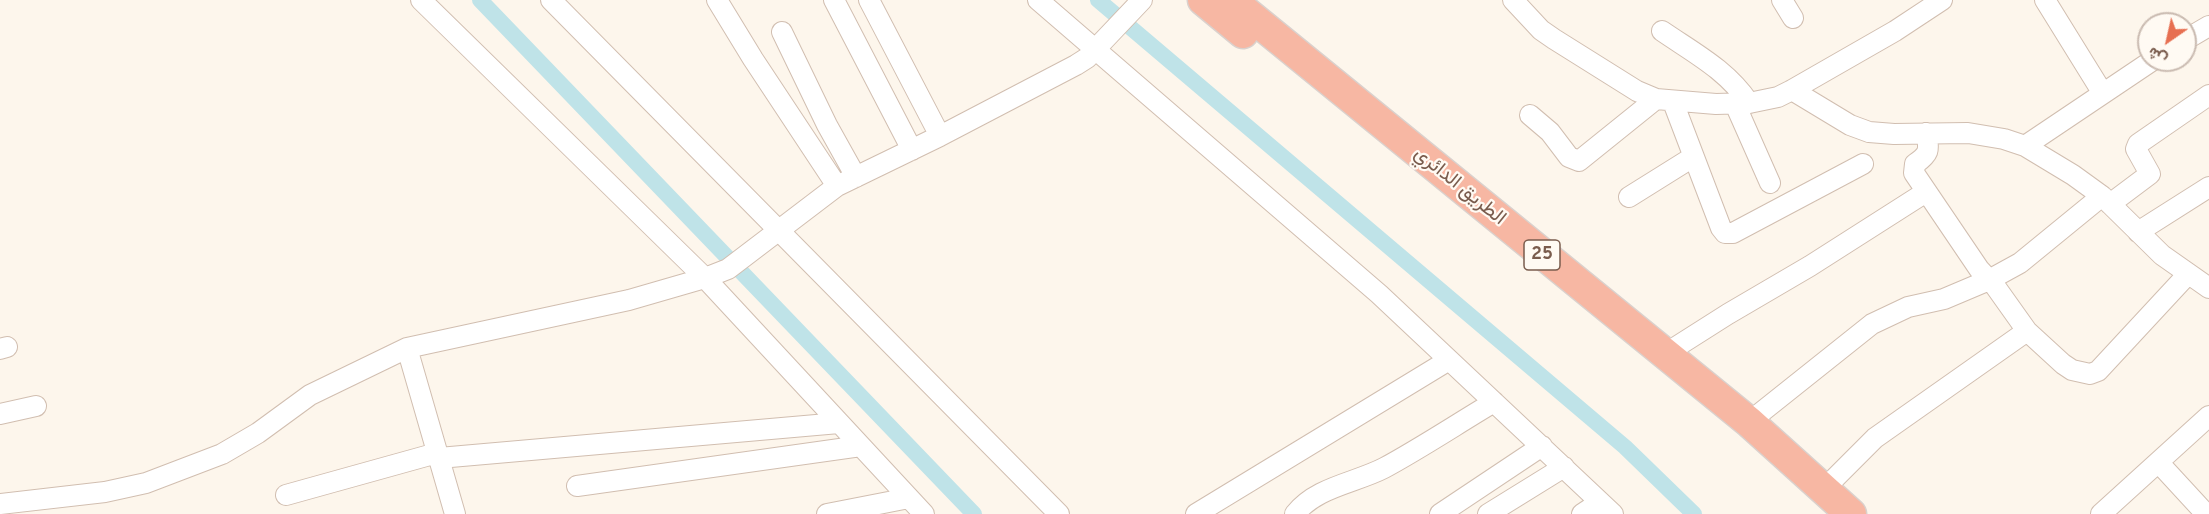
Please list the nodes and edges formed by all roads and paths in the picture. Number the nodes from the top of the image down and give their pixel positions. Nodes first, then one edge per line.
1 (421, 0) edge
2 (551, 0) edge
3 (717, 0) edge
4 (834, 0) edge
5 (869, 0) edge
6 (1038, 0) edge
7 (1142, 0) edge
8 (1203, 0) edge
9 (1231, 0) edge
10 (1513, 0) edge
11 (1782, 0) edge
12 (1942, 0) edge
13 (2045, 0) edge
14 (1793, 18) dead end
15 (1662, 31) dead end
16 (782, 32) dead end
17 (1102, 43) junction
18 (2137, 70) edge
19 (1792, 90) junction
20 (2102, 93) junction
21 (2209, 95) edge
22 (1664, 101) junction
23 (1742, 104) junction
24 (1530, 115) dead end
25 (1926, 134) junction
26 (940, 136) junction
27 (2025, 146) junction
28 (912, 150) junction
29 (1693, 157) junction
30 (1863, 164) dead end
31 (856, 177) junction
32 (1770, 183) dead end
33 (837, 186) junction
34 (2209, 187) edge
35 (1926, 192) junction
36 (1629, 197) dead end
37 (2106, 200) junction
38 (780, 230) junction
39 (2138, 232) junction
40 (2188, 274) junction
41 (705, 278) junction
42 (1989, 280) junction
43 (2209, 288) edge
44 (2027, 331) junction
45 (407, 348) junction
46 (1665, 354) junction
47 (1449, 360) junction
48 (1494, 402) junction
49 (36, 406) dead end
50 (0, 414) edge
51 (2209, 416) edge
52 (1749, 422) junction
53 (839, 423) junction
54 (861, 446) junction
55 (1542, 446) junction
56 (438, 455) junction
57 (2159, 463) junction
58 (1564, 466) junction
59 (577, 486) dead end
60 (286, 495) dead end
61 (909, 498) junction
62 (1823, 502) edge
63 (0, 504) edge
64 (1607, 508) edge
65 (455, 514) edge
66 (827, 514) edge
67 (924, 514) edge
68 (1059, 514) edge
69 (1196, 514) edge
70 (1295, 514) edge
71 (1440, 514) edge
72 (1488, 514) edge
73 (1582, 514) edge
74 (1851, 514) edge
75 (2101, 514) edge
76 (2206, 514) edge

1 - 41 street
2 - 38 street
3 - 33 street
4 - 28 street
5 - 26 street
6 - 17 street
7 - 17 street
8 - 62 highway, الطريق الدائري / 25
9 - 46 highway, الطريق الدائري / 25
10 - 22 street
11 - 14 street
12 - 19 street
13 - 20 street
15 - 23 street
16 - 31 street
17 - 26 street
17 - 47 street
18 - 20 street
19 - 23 street
19 - 25 street
20 - 27 street
21 - 37 street
22 - 23 street
22 - 24 street
22 - 29 street
23 - 32 street
25 - 27 street
25 - 35 street
26 - 28 street
27 - 37 street
28 - 31 street
29 - 30 street
29 - 36 street
31 - 33 street
33 - 38 street
34 - 39 street
35 - 42 street
35 - 46 street
37 - 39 street
37 - 42 street
38 - 41 street
38 - 68 street
39 - 40 street
40 - 43 street
40 - 44 street
41 - 45 street
41 - 53 street
42 - 44 street
42 - 52 street
44 - 62 street
45 - 56 street
45 - 63 street
46 - 52 highway, الطريق الدائري / 25
47 - 48 street
47 - 69 street
48 - 55 street
48 - 70 street
49 - 50 street
51 - 57 street
52 - 62 highway, الطريق الدائري / 25
53 - 54 street
53 - 56 street
54 - 59 street
54 - 61 street
55 - 58 street
55 - 71 street
56 - 60 street
56 - 65 street
57 - 75 street
57 - 76 street
58 - 64 street
58 - 72 street
61 - 66 street
61 - 67 street
62 - 74 highway, الطريق الدائري / 25
64 - 73 street

